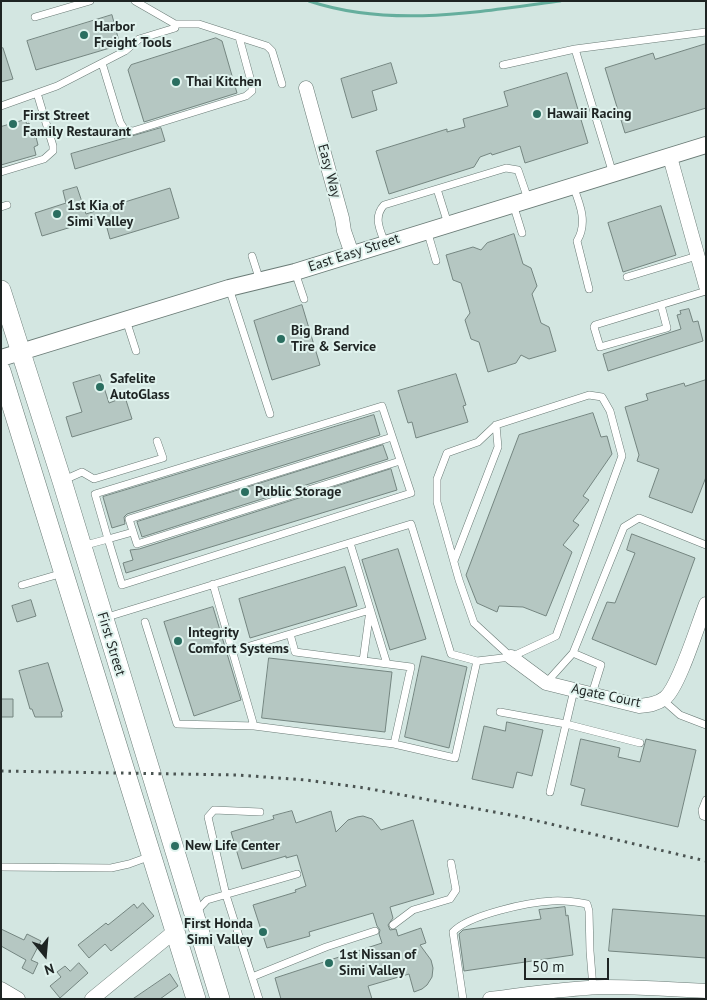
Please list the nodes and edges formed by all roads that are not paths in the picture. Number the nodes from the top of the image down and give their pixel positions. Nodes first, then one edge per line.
1 (90, 1) edge
2 (135, 1) edge
3 (35, 17) dead end
4 (175, 24) junction
5 (706, 32) edge
6 (239, 37) junction
7 (575, 50) junction
8 (102, 63) junction
9 (503, 65) dead end
10 (282, 84) dead end
11 (306, 88) dead end
12 (38, 93) junction
13 (1, 106) edge
14 (706, 145) edge
15 (670, 157) junction
16 (1, 172) edge
17 (613, 174) junction
18 (573, 186) junction
19 (437, 189) junction
20 (521, 202) junction
21 (448, 224) junction
22 (427, 230) junction
23 (522, 233) dead end
24 (384, 243) junction
25 (352, 254) junction
26 (252, 256) dead end
27 (697, 256) junction
28 (436, 261) dead end
29 (295, 272) junction
30 (627, 277) dead end
31 (260, 281) junction
32 (706, 286) edge
33 (229, 288) junction
34 (589, 289) dead end
35 (1, 290) edge
36 (706, 291) edge
37 (304, 299) dead end
38 (661, 305) junction
39 (126, 320) junction
40 (136, 351) dead end
41 (22, 352) junction
42 (1, 358) edge
43 (1, 371) edge
44 (270, 414) dead end
45 (496, 425) junction
46 (392, 437) junction
47 (157, 441) dead end
48 (400, 461) junction
49 (62, 481) junction
50 (133, 532) junction
51 (108, 539) junction
52 (350, 543) junction
53 (706, 546) edge
54 (82, 547) junction
55 (454, 562) junction
56 (63, 573) junction
57 (22, 584) dead end
58 (213, 584) junction
59 (706, 604) edge
60 (370, 610) junction
61 (104, 618) junction
62 (145, 622) dead end
63 (290, 634) junction
64 (233, 651) junction
65 (573, 654) junction
66 (511, 657) junction
67 (363, 661) junction
68 (477, 661) junction
69 (387, 664) junction
70 (546, 683) junction
71 (574, 690) junction
72 (592, 694) junction
73 (663, 700) junction
74 (500, 712) dead end
75 (566, 724) junction
76 (706, 725) edge
77 (254, 726) junction
78 (640, 743) dead end
79 (394, 744) junction
80 (550, 792) dead end
81 (706, 800) edge
82 (260, 812) dead end
83 (706, 817) edge
84 (152, 856) junction
85 (451, 863) dead end
86 (1, 867) edge
87 (297, 874) dead end
88 (226, 896) junction
89 (194, 914) junction
90 (393, 925) dead end
91 (175, 931) junction
92 (375, 931) dead end
93 (252, 977) junction
94 (593, 988) junction
95 (1, 989) edge
96 (706, 991) edge
97 (18, 999) edge
98 (92, 999) edge
99 (196, 999) edge
100 (220, 999) edge
101 (259, 999) edge
102 (463, 999) edge
103 (490, 999) edge

1 - 3 lane
2 - 4 lane
4 - 6 lane
4 - 8 lane
5 - 7 lane
6 - 8 lane
6 - 10 lane
7 - 9 lane
7 - 17 lane
8 - 12 lane
11 - 25 street, Easy Way
12 - 13 lane
12 - 16 lane
14 - 15 street, East Easy Street
15 - 17 street, East Easy Street
15 - 27 street
17 - 18 street, East Easy Street
18 - 20 street, East Easy Street
18 - 34 lane
19 - 20 lane
19 - 21 lane
19 - 24 lane
20 - 21 street, East Easy Street
20 - 23 lane
21 - 22 street, East Easy Street
22 - 24 street, East Easy Street
22 - 28 lane
24 - 25 street, East Easy Street
25 - 29 street, East Easy Street
26 - 31 lane
27 - 30 lane
27 - 32 street
29 - 31 street, East Easy Street
29 - 37 lane
31 - 33 street, East Easy Street
33 - 39 street, East Easy Street
33 - 44 lane
35 - 41 main road, First Street
36 - 38 lane
38 - 38 lane
39 - 40 lane
39 - 41 street, East Easy Street
41 - 42 street, East Easy Street
41 - 49 main road, First Street
43 - 56 main road, First Street
45 - 55 lane
45 - 55 lane
45 - 66 lane
46 - 48 lane
46 - 50 lane
46 - 51 lane
47 - 49 lane
48 - 50 lane
48 - 51 lane
49 - 54 main road, First Street
50 - 51 lane
51 - 54 lane
52 - 58 lane
52 - 60 lane
52 - 68 lane
53 - 65 lane
54 - 61 main road, First Street
55 - 66 lane
56 - 57 lane
56 - 84 main road, First Street
58 - 61 lane
58 - 64 lane
59 - 73 street
60 - 63 lane
60 - 67 lane
60 - 69 lane
61 - 89 main road, First Street
62 - 77 lane
63 - 64 lane
63 - 67 lane
64 - 77 lane
65 - 70 lane
65 - 72 lane
66 - 68 lane
66 - 70 street, Agate Court
67 - 69 lane
68 - 79 lane
69 - 79 lane
70 - 71 street, Agate Court
71 - 72 street, Agate Court
71 - 75 lane
72 - 73 street, Agate Court
73 - 76 lane
74 - 75 lane
75 - 78 lane
75 - 80 lane
77 - 79 lane
81 - 83 lane
82 - 88 lane
84 - 86 lane
84 - 91 main road, First Street
85 - 90 lane
87 - 88 lane
88 - 89 lane
88 - 93 lane
89 - 91 main road
89 - 100 main road, First Street
91 - 98 street
91 - 99 main road, First Street
92 - 93 lane
93 - 101 lane
94 - 96 street
94 - 102 lane
94 - 103 street
95 - 97 street

